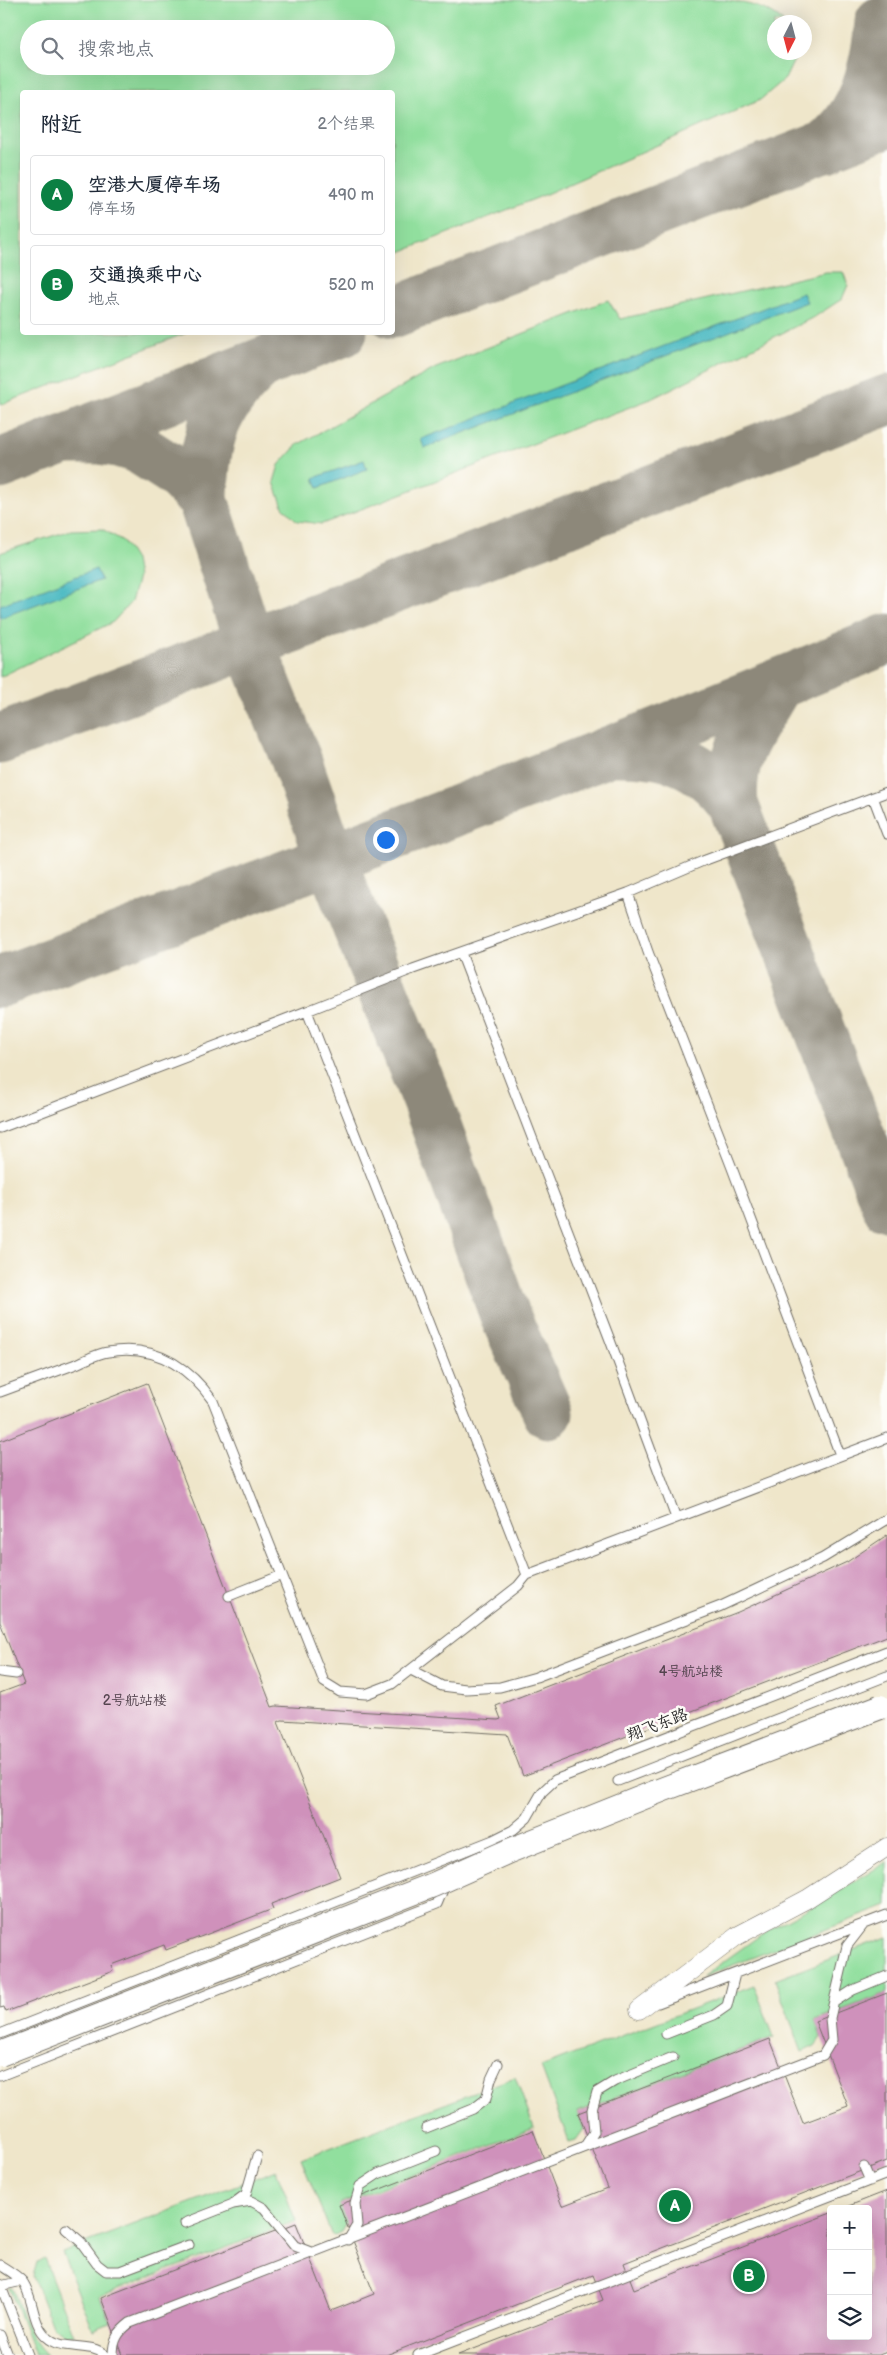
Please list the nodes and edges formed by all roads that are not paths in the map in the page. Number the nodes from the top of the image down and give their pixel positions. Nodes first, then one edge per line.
1 (887, 792) edge
2 (873, 797) junction
3 (887, 834) edge
4 (628, 893) junction
5 (461, 953) junction
6 (307, 1010) junction
7 (0, 1128) edge
8 (0, 1392) edge
9 (887, 1438) edge
10 (840, 1455) junction
11 (676, 1518) junction
12 (887, 1519) edge
13 (282, 1575) junction
14 (527, 1575) junction
15 (230, 1596) dead end
16 (887, 1651) edge
17 (411, 1670) junction
18 (0, 1672) edge
19 (16, 1674) dead end
20 (887, 1676) edge
21 (880, 1707) dead end
22 (618, 1781) dead end
23 (887, 1847) edge
24 (459, 1852) junction
25 (887, 1915) edge
26 (864, 1924) junction
27 (735, 1974) junction
28 (887, 1976) edge
29 (836, 2001) junction
30 (639, 2010) joint
31 (0, 2034) edge
32 (666, 2034) dead end
33 (0, 2054) edge
34 (673, 2057) dead end
35 (498, 2064) dead end
36 (0, 2076) edge
37 (426, 2128) dead end
38 (585, 2146) junction
39 (436, 2151) dead end
40 (258, 2156) dead end
41 (864, 2167) dead end
42 (887, 2174) edge
43 (870, 2181) junction
44 (233, 2204) junction
45 (185, 2223) dead end
46 (66, 2229) dead end
47 (348, 2240) junction
48 (189, 2245) dead end
49 (314, 2253) junction
50 (0, 2265) edge
51 (22, 2281) junction
52 (0, 2285) edge
53 (0, 2335) edge
54 (8, 2355) edge
55 (28, 2355) edge
56 (105, 2355) edge
57 (113, 2355) edge
58 (418, 2355) edge

1 - 2 lane
2 - 3 lane
2 - 4 lane
4 - 5 lane
4 - 10 lane
5 - 6 lane
5 - 11 lane
6 - 7 lane
6 - 14 lane
8 - 13 lane
9 - 10 lane
10 - 11 lane
11 - 14 lane
12 - 17 lane
13 - 15 lane
13 - 17 lane
14 - 17 lane
16 - 24 lane, 翔飞东路
18 - 19 lane
20 - 22 lane
21 - 33 main road, bridge
23 - 30 street
24 - 31 lane, 翔飞东路
24 - 36 lane
25 - 26 lane
26 - 27 lane
26 - 29 lane
27 - 30 lane
27 - 32 lane
28 - 29 lane
29 - 38 lane
34 - 38 lane
35 - 37 lane
38 - 47 lane
39 - 47 lane
40 - 44 lane
41 - 43 lane
42 - 43 lane
43 - 58 lane
44 - 45 lane
44 - 49 lane
46 - 48 lane
47 - 49 lane
49 - 57 lane
50 - 51 lane
51 - 52 lane
51 - 56 lane
52 - 55 lane
53 - 54 lane

